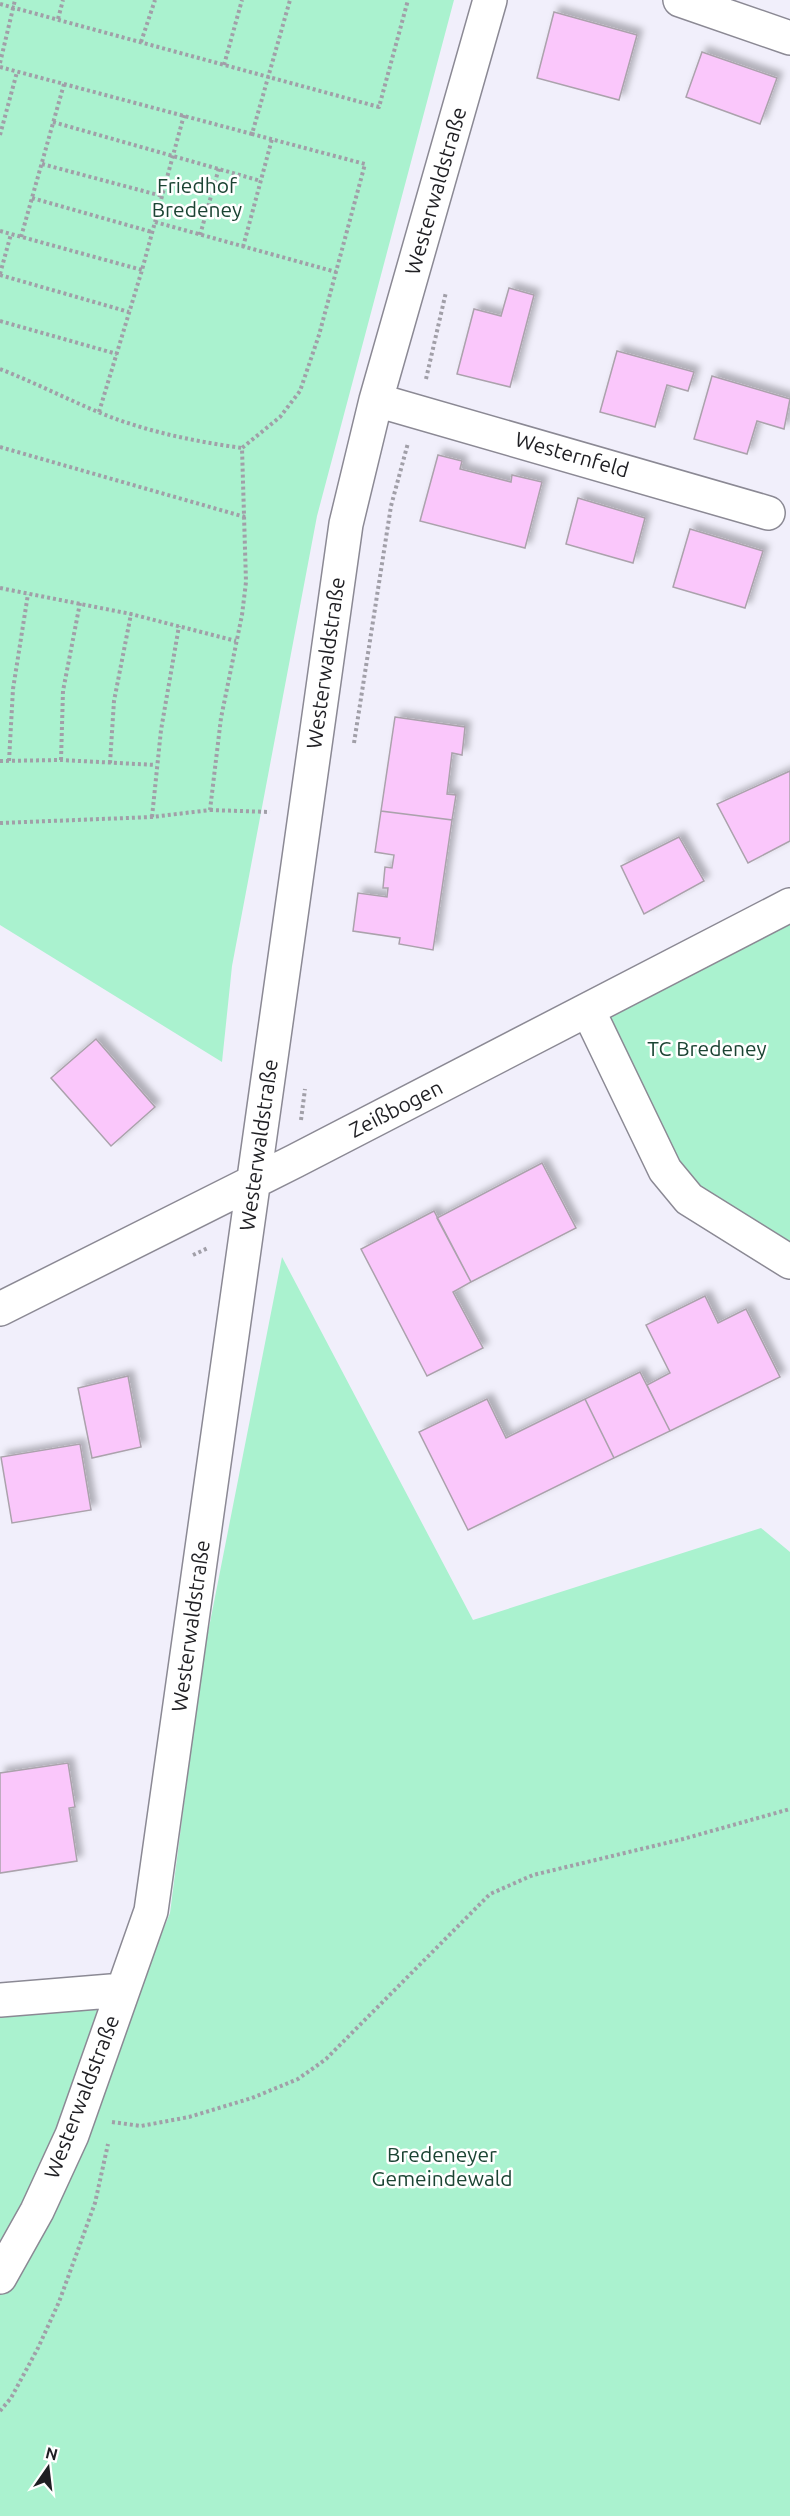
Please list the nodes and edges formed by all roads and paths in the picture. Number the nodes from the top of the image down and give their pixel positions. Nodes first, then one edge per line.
1 (15, 0) edge
2 (63, 0) edge
3 (155, 0) edge
4 (242, 0) edge
5 (290, 0) edge
6 (408, 0) edge
7 (490, 0) edge
8 (680, 0) edge
9 (0, 4) edge
10 (13, 8) junction
11 (58, 19) junction
12 (790, 38) edge
13 (141, 42) junction
14 (0, 65) edge
15 (225, 65) junction
16 (17, 72) junction
17 (269, 77) junction
18 (64, 84) junction
19 (184, 116) junction
20 (53, 122) junction
21 (252, 134) junction
22 (0, 135) edge
23 (272, 139) junction
24 (174, 155) junction
25 (42, 164) junction
26 (219, 168) junction
27 (261, 181) junction
28 (162, 196) junction
29 (32, 198) junction
30 (155, 222) junction
31 (0, 231) edge
32 (152, 232) junction
33 (11, 234) junction
34 (200, 235) junction
35 (21, 237) junction
36 (243, 247) junction
37 (142, 270) junction
38 (336, 272) junction
39 (0, 274) edge
40 (129, 312) junction
41 (0, 321) edge
42 (117, 354) junction
43 (0, 369) edge
44 (376, 400) junction
45 (99, 412) junction
46 (419, 412) junction
47 (0, 447) edge
48 (242, 448) junction
49 (768, 513) dead end
50 (245, 517) junction
51 (0, 588) edge
52 (28, 594) junction
53 (80, 603) junction
54 (130, 614) junction
55 (179, 626) junction
56 (236, 641) junction
57 (352, 753) dead end
58 (61, 760) junction
59 (0, 761) edge
60 (9, 761) junction
61 (110, 763) junction
62 (156, 765) junction
63 (210, 810) junction
64 (305, 816) junction
65 (152, 817) junction
66 (0, 823) edge
67 (790, 905) edge
68 (588, 1010) junction
69 (305, 1088) dead end
70 (300, 1127) dead end
71 (254, 1182) junction
72 (790, 1262) edge
73 (0, 1309) edge
74 (790, 1809) edge
75 (123, 1990) junction
76 (0, 2000) edge
77 (112, 2122) dead end
78 (103, 2172) dead end
79 (0, 2277) edge
80 (0, 2411) edge

1 - 10 path
2 - 11 path
3 - 13 path
4 - 15 path
5 - 17 path
6 - 17 path
7 - 44 street, Westerwaldstraße
8 - 12 street
9 - 10 path
10 - 11 path
10 - 14 path
11 - 13 path
13 - 15 path
14 - 16 path
15 - 17 path
16 - 18 path
16 - 22 path
17 - 21 path
18 - 19 path
18 - 20 path
19 - 21 path
19 - 24 path
20 - 24 path
20 - 25 path
21 - 23 path
23 - 27 path
23 - 38 path
24 - 26 path
24 - 28 path
25 - 28 path
25 - 29 path
26 - 27 path
26 - 34 path
27 - 36 path
28 - 30 path
29 - 32 path
29 - 35 path
30 - 32 path
30 - 34 path
31 - 33 path
32 - 37 path
33 - 35 path
33 - 39 path
34 - 36 path
35 - 37 path
36 - 38 path
37 - 40 path
38 - 48 path
39 - 40 path
40 - 42 path
41 - 42 path
42 - 45 path
43 - 45 path
44 - 46 street, Westernfeld
44 - 64 street, Westerwaldstraße
45 - 48 path
46 - 49 street, Westernfeld
46 - 57 path
47 - 50 path
48 - 50 path
50 - 56 path
51 - 52 path
52 - 53 path
52 - 60 path
53 - 54 path
53 - 58 path
54 - 55 path
54 - 61 path
55 - 56 path
55 - 62 path
56 - 63 path
58 - 60 path
58 - 61 path
59 - 60 path
61 - 62 path
62 - 65 path
63 - 64 path
63 - 65 path
64 - 71 street, Westerwaldstraße
65 - 66 path
67 - 68 street, Zeißbogen
68 - 71 street, Zeißbogen
68 - 72 street
69 - 70 path
71 - 73 street, Zeißbogen
71 - 75 street, Westerwaldstraße
74 - 77 path
75 - 76 street
75 - 79 street, Westerwaldstraße
78 - 80 path

